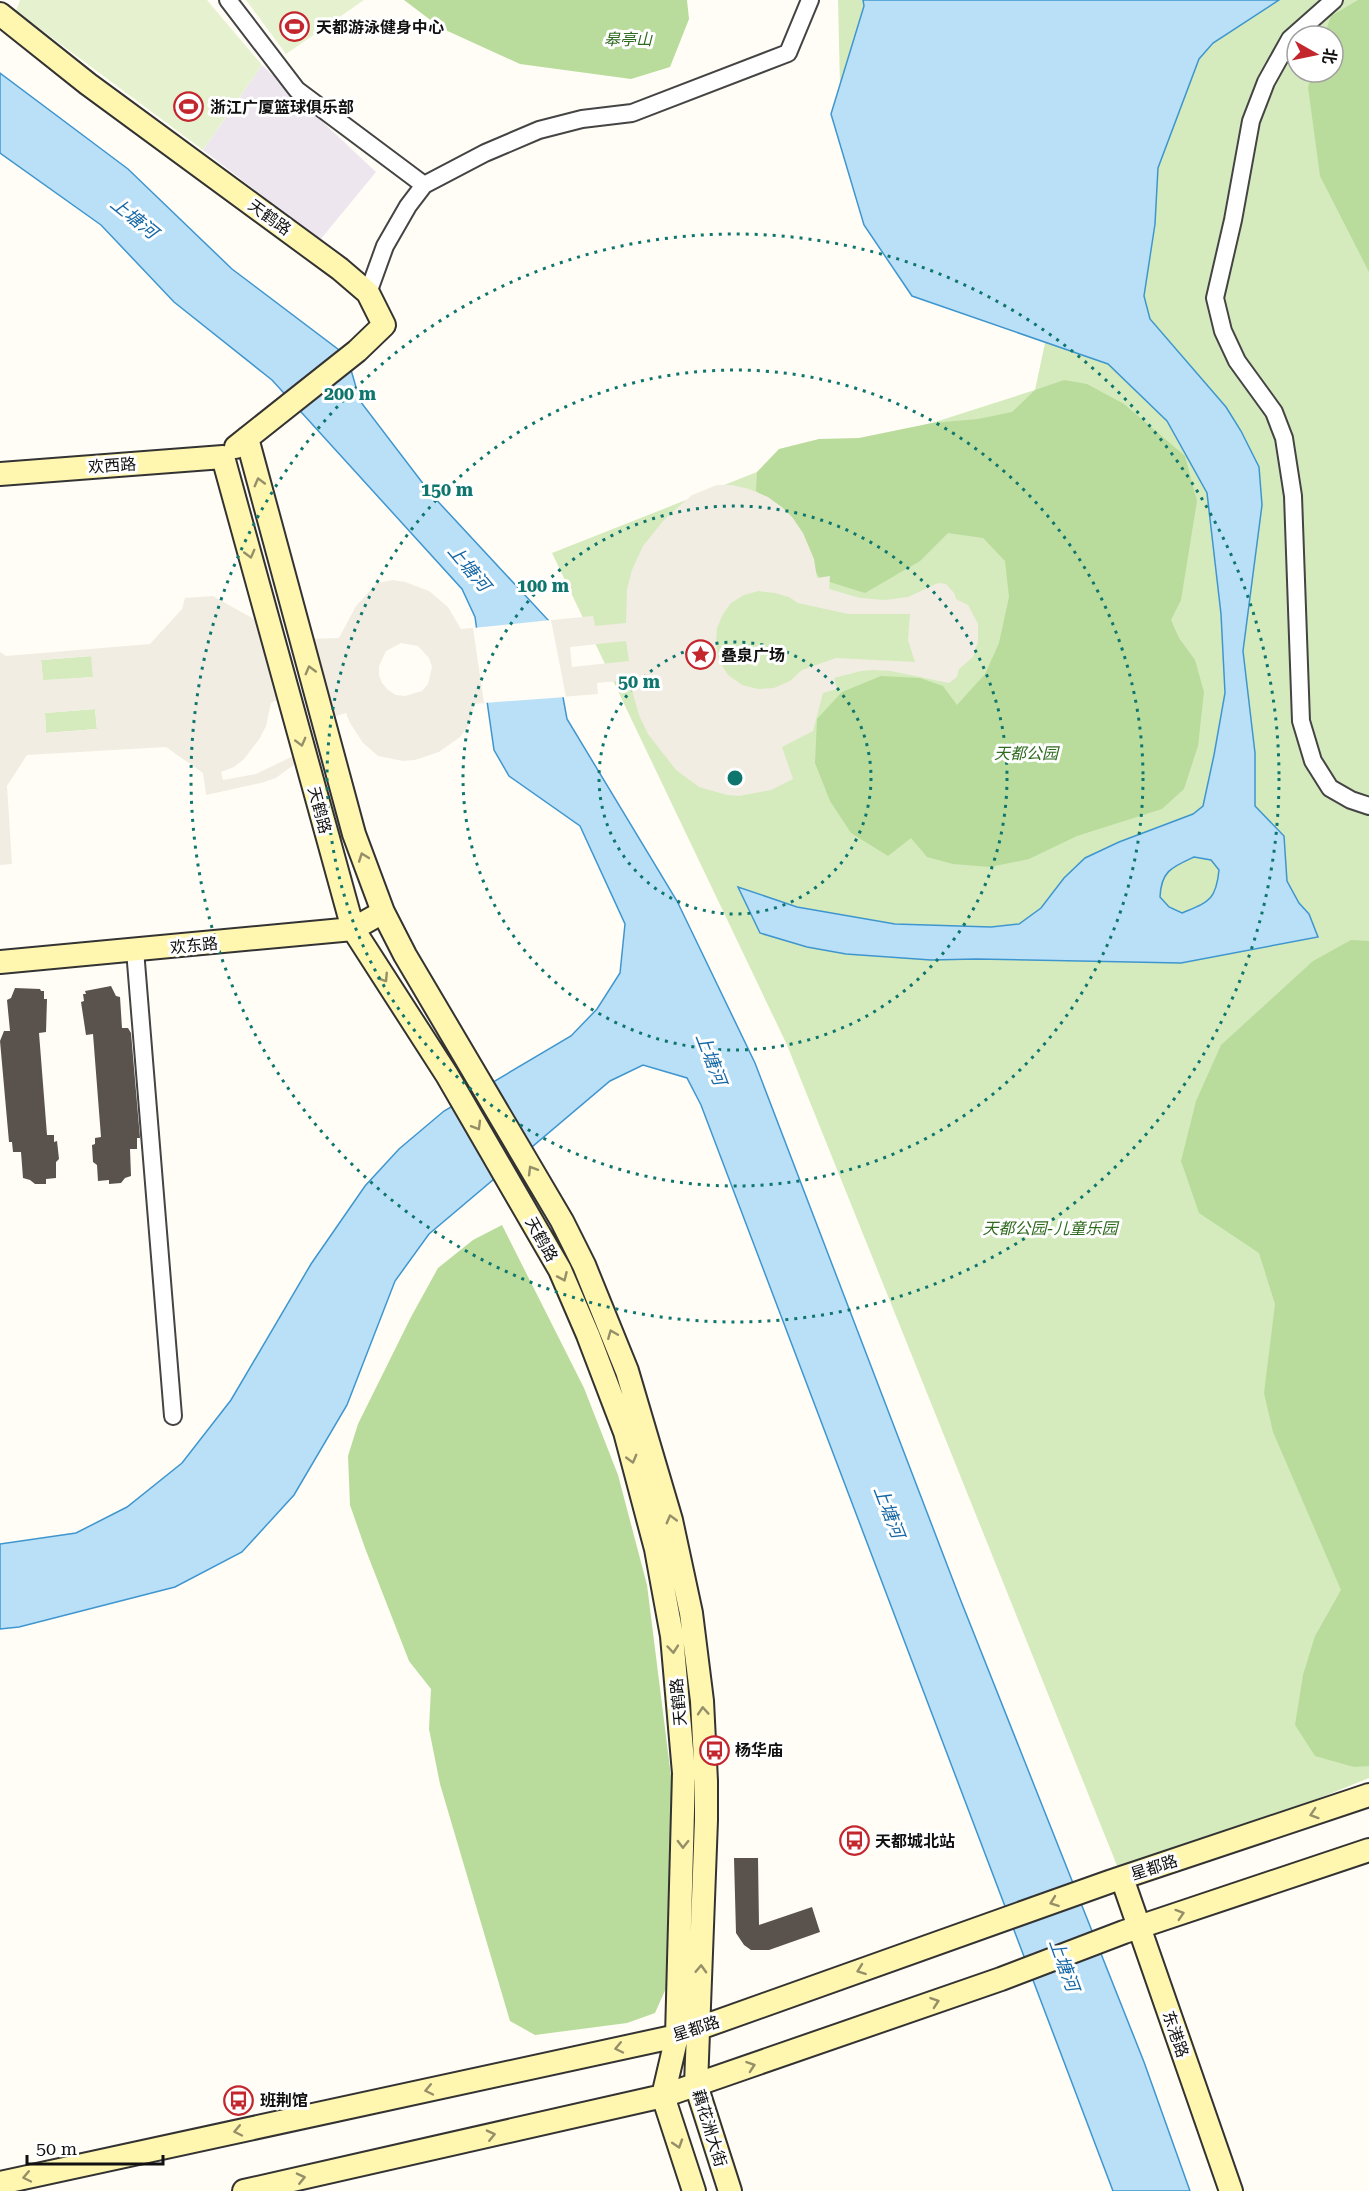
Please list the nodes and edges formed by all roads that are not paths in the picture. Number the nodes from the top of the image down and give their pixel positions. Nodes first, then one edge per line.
1 (228, 0) edge
2 (810, 0) edge
3 (1334, 0) edge
4 (0, 14) edge
5 (424, 185) junction
6 (368, 293) junction
7 (247, 438) junction
8 (224, 457) junction
9 (0, 474) edge
10 (1369, 806) edge
11 (383, 912) junction
12 (353, 929) junction
13 (135, 950) junction
14 (0, 962) edge
15 (173, 1416) dead end
16 (1369, 1795) edge
17 (1369, 1851) edge
18 (1116, 1880) junction
19 (1131, 1930) junction
20 (699, 2028) junction
21 (677, 2036) junction
22 (696, 2085) junction
23 (663, 2096) junction
24 (0, 2183) edge
25 (244, 2191) edge
26 (694, 2191) edge
27 (730, 2191) edge
28 (1230, 2191) edge

1 - 5 street
2 - 5 street
3 - 10 street
4 - 6 main road, 天鹤路
5 - 6 street
6 - 7 main road, 天鹤路
7 - 8 main road, 天鹤路
11 -> 7 main road, 天鹤路
8 - 9 main road, 欢西路
8 -> 12 main road, 天鹤路
11 - 12 main road, 欢东路
20 -> 11 main road, 天鹤路
12 - 13 main road, 欢东路
12 -> 21 main road, 天鹤路
13 - 14 main road, 欢东路
13 - 15 street
16 -> 18 main road, 星都路
19 -> 17 main road
18 - 19 main road, 东港路
18 -> 20 main road, 星都路
22 -> 19 main road
19 - 28 main road, 东港路
20 - 21 main road, 星都路
20 - 22 main road, 藕花洲大街
21 - 23 main road, 天鹤路
21 -> 24 main road, 星都路
22 - 23 main road
22 - 27 main road, 藕花洲大街
25 -> 23 main road
23 -> 26 main road, 藕花洲大街

